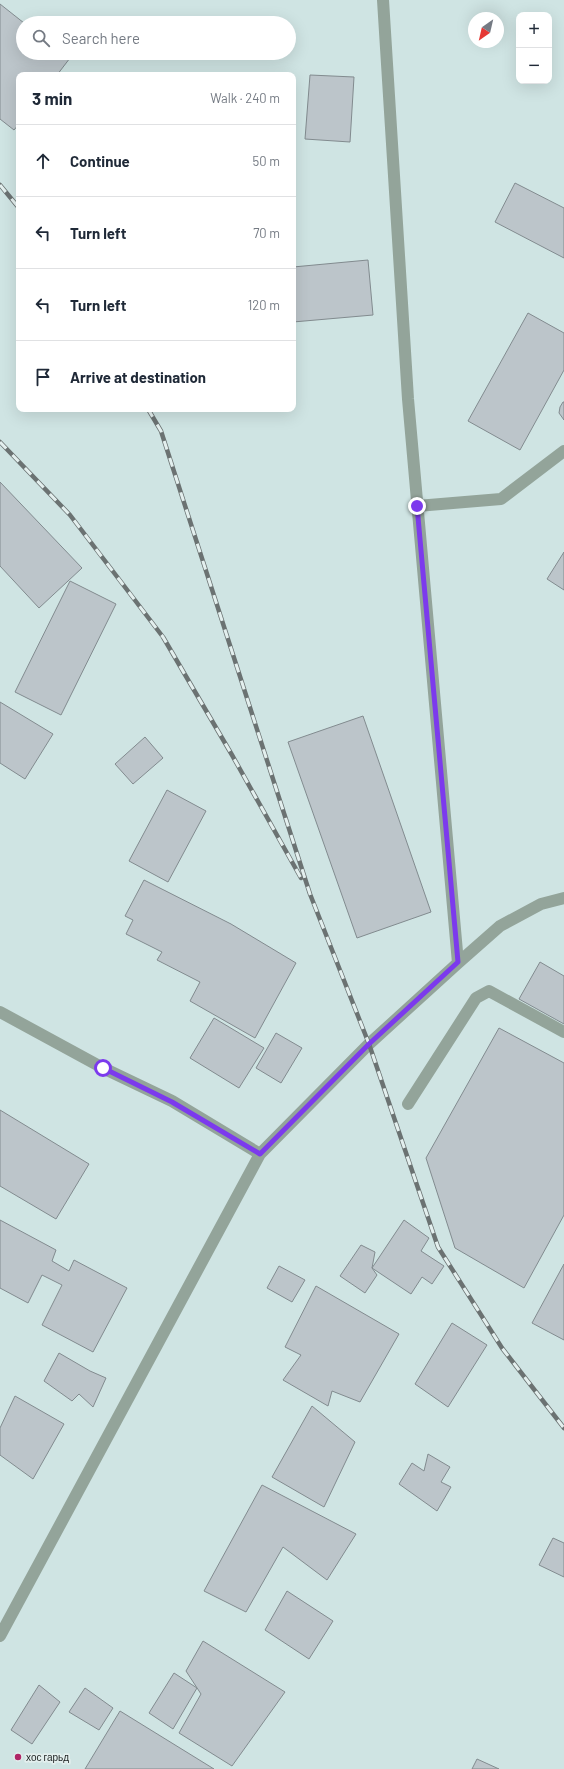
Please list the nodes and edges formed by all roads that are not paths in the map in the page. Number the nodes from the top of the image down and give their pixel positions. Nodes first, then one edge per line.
1 (383, 0) edge
2 (564, 451) edge
3 (417, 506) junction
4 (564, 898) edge
5 (458, 962) junction
6 (0, 1012) edge
7 (564, 1032) edge
8 (408, 1104) dead end
9 (260, 1154) junction
10 (0, 1636) edge

1 - 3 street
2 - 3 street
3 - 5 street
4 - 5 street
5 - 9 street
6 - 9 street
7 - 8 street
9 - 10 street

